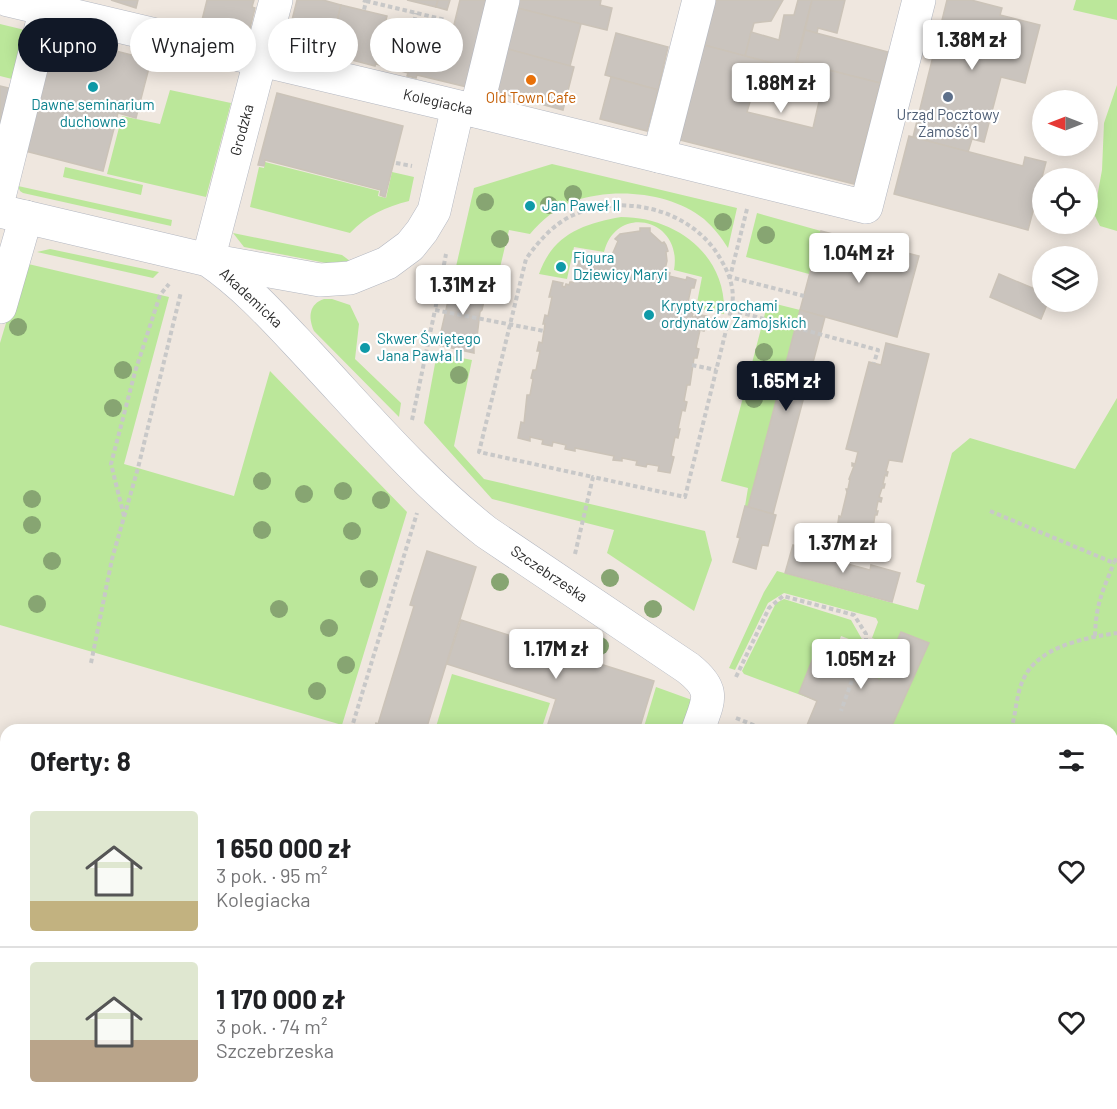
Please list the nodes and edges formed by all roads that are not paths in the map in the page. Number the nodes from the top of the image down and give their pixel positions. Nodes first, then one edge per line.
1 (8, 0) edge
2 (276, 0) edge
3 (503, 0) edge
4 (699, 0) edge
5 (919, 0) edge
6 (47, 5) edge
7 (261, 60) junction
8 (467, 109) junction
9 (659, 156) junction
10 (0, 193) edge
11 (13, 214) edge
12 (208, 260) junction
13 (0, 307) edge
14 (415, 468) joint
15 (703, 724) edge

1 - 6 street, Kolegiacka
2 - 7 street, Grodzka
3 - 8 street
4 - 9 street
5 - 9 street, Kolegiacka
6 - 7 street, Kolegiacka
6 - 10 street
7 - 8 street, Kolegiacka
7 - 12 street, Grodzka
8 - 9 street, Kolegiacka
8 - 12 street
11 - 12 street, Akademicka
11 - 13 street
12 - 14 street, Akademicka
14 - 15 street, Szczebrzeska

